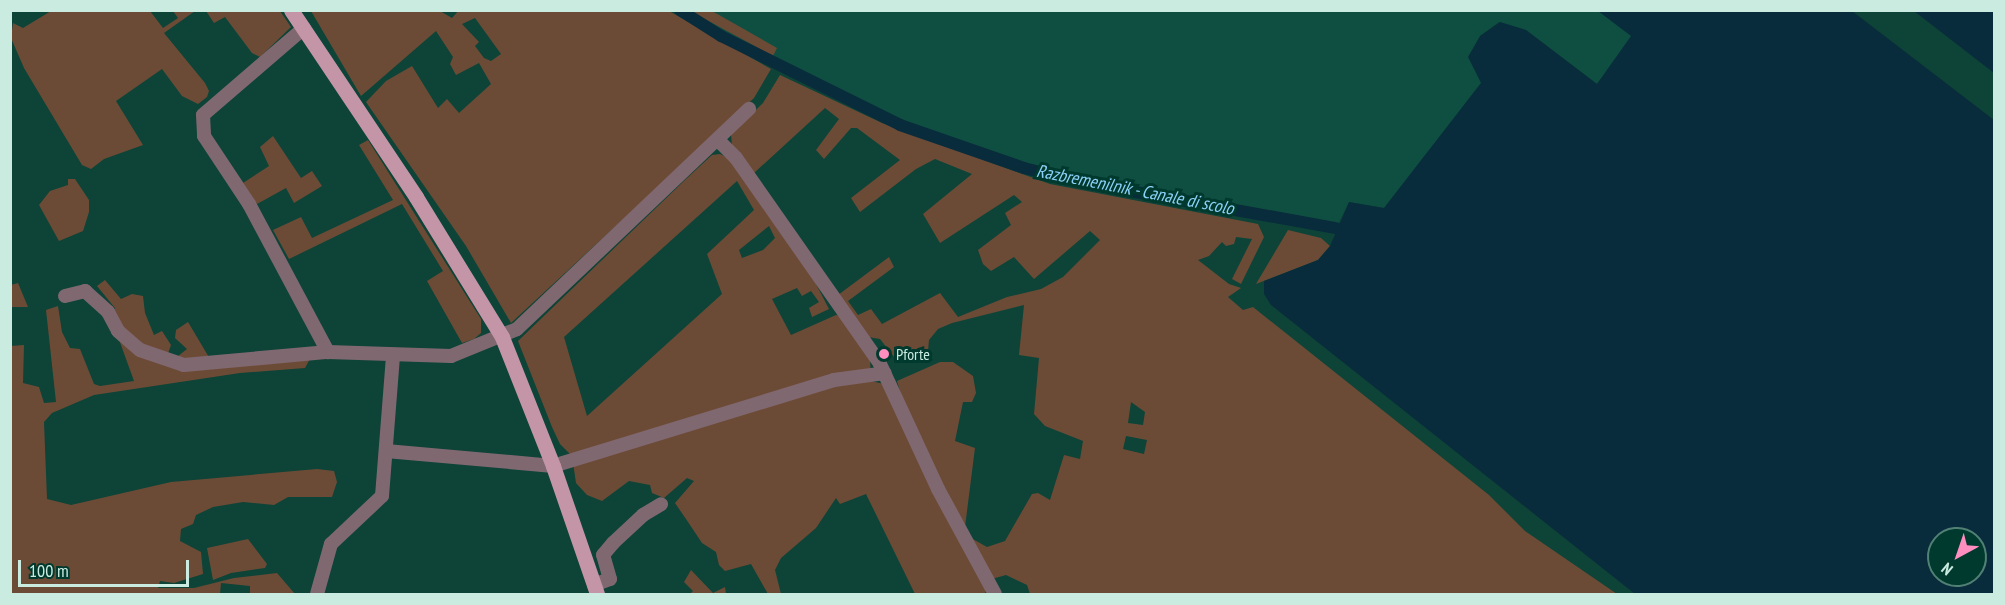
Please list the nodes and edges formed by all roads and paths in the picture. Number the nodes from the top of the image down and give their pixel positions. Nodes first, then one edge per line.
1 (291, 10) edge
2 (304, 28) junction
3 (749, 109) dead end
4 (719, 141) junction
5 (65, 296) dead end
6 (502, 337) junction
7 (328, 352) junction
8 (393, 356) junction
9 (885, 373) junction
10 (386, 452) junction
11 (553, 466) junction
12 (661, 504) dead end
13 (595, 590) edge
14 (317, 594) edge
15 (995, 594) edge

1 - 2 main road
2 - 6 main road
2 - 7 street
3 - 4 street
4 - 6 street
4 - 9 street
5 - 7 street
6 - 8 street
6 - 11 main road
7 - 8 street
8 - 10 street
9 - 11 street
9 - 15 street
10 - 11 street
10 - 14 street
11 - 13 main road
12 - 13 street

